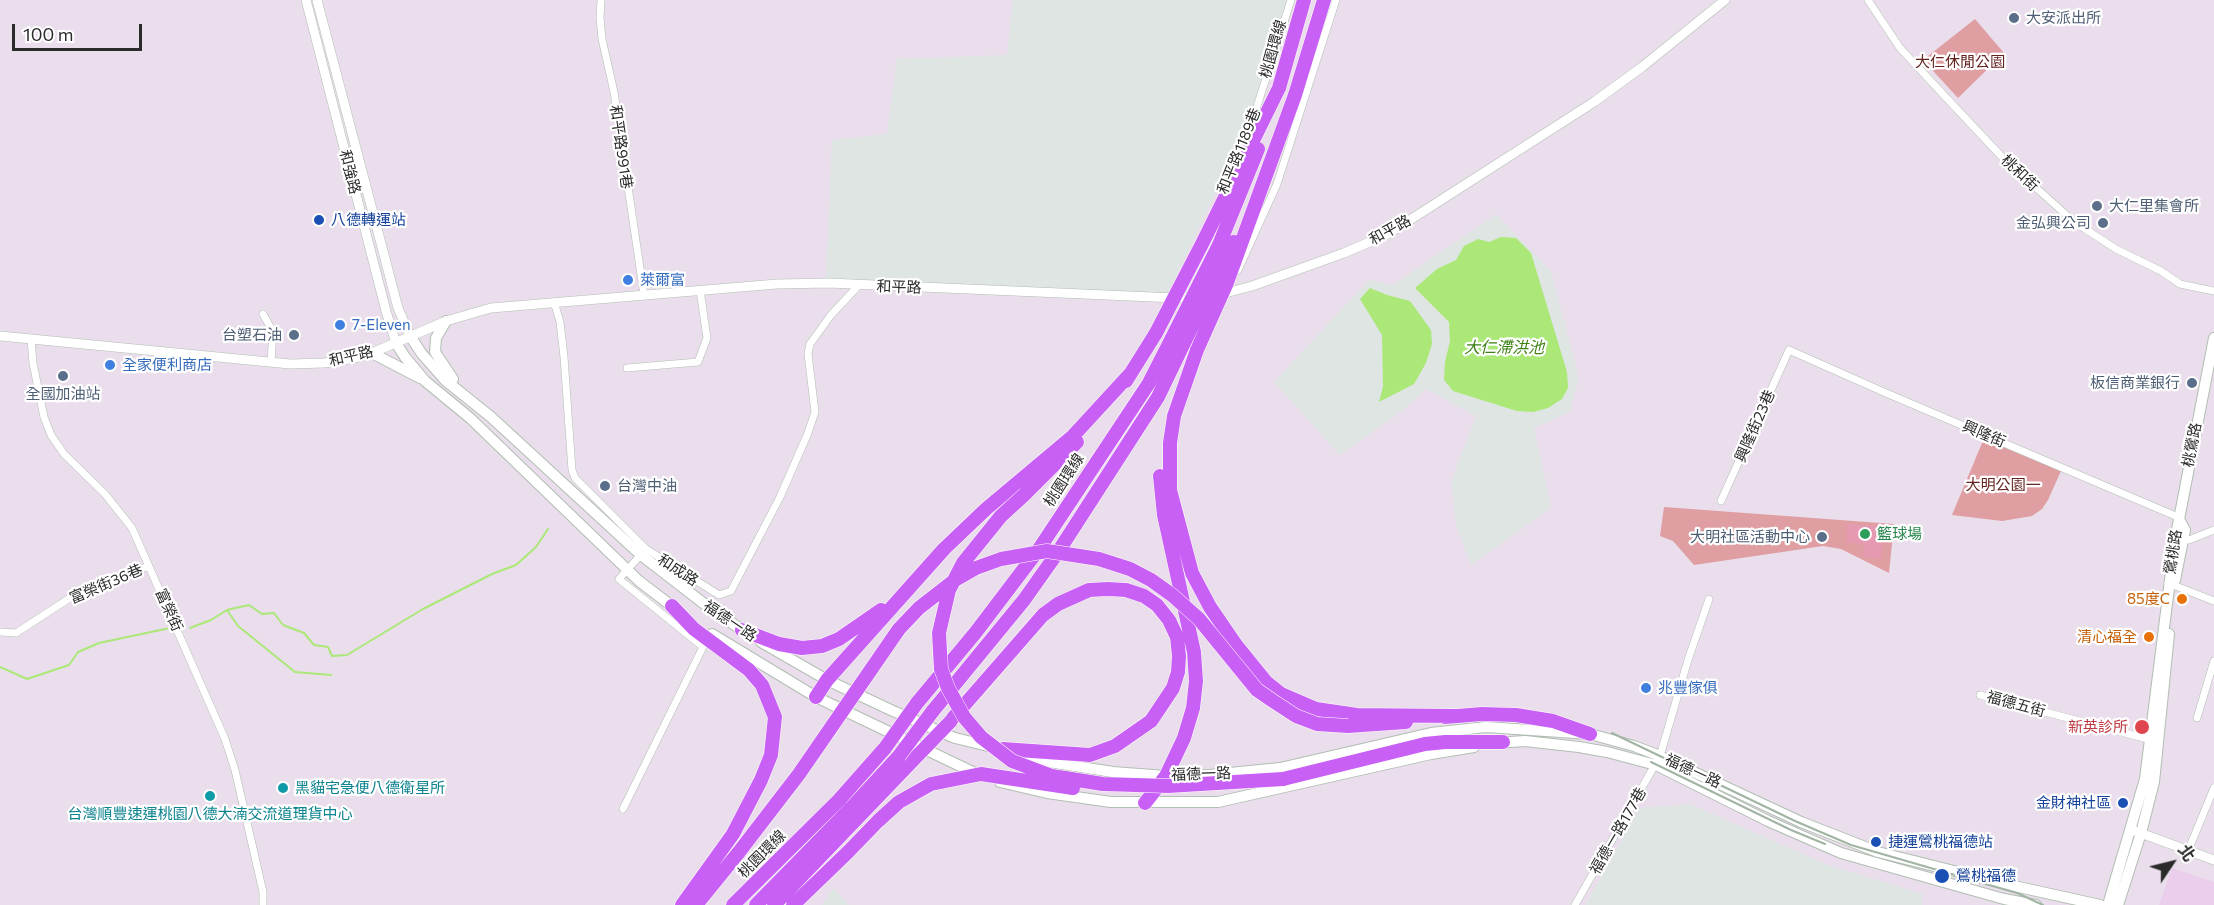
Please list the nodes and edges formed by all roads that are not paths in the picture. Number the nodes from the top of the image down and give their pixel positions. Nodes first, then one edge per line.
1 (306, 0) edge
2 (317, 0) edge
3 (601, 0) edge
4 (1291, 0) edge
5 (1304, 0) edge
6 (1324, 0) edge
7 (1336, 0) edge
8 (1725, 0) edge
9 (1868, 0) edge
10 (1279, 88) junction
11 (1270, 164) junction
12 (858, 285) junction
13 (700, 290) junction
14 (2214, 291) edge
15 (1227, 294) junction
16 (644, 295) junction
17 (1176, 298) junction
18 (554, 302) junction
19 (263, 314) dead end
20 (446, 321) junction
21 (0, 336) edge
22 (410, 336) junction
23 (2214, 338) edge
24 (31, 339) junction
25 (1178, 341) junction
26 (396, 343) junction
27 (1197, 350) junction
28 (1789, 350) joint
29 (372, 353) junction
30 (271, 362) junction
31 (627, 368) dead end
32 (1131, 373) junction
33 (425, 381) junction
34 (491, 417) junction
35 (1721, 501) dead end
36 (2178, 517) junction
37 (2214, 530) edge
38 (2179, 540) junction
39 (643, 552) junction
40 (149, 566) junction
41 (627, 569) junction
42 (914, 581) junction
43 (2171, 584) junction
44 (1709, 599) dead end
45 (2214, 602) edge
46 (672, 606) junction
47 (742, 630) junction
48 (0, 632) edge
49 (2214, 661) edge
50 (827, 680) junction
51 (1980, 695) dead end
52 (816, 697) junction
53 (1454, 716) junction
54 (2197, 718) dead end
55 (1590, 734) junction
56 (2153, 740) junction
57 (1503, 742) junction
58 (1003, 749) junction
59 (1658, 761) junction
60 (1189, 775) junction
61 (1166, 776) junction
62 (1283, 779) junction
63 (2214, 788) edge
64 (1145, 803) junction
65 (1182, 803) junction
66 (623, 809) dead end
67 (2136, 832) junction
68 (2188, 851) junction
69 (2214, 860) edge
70 (263, 905) edge
71 (682, 905) edge
72 (696, 905) edge
73 (733, 905) edge
74 (756, 905) edge
75 (774, 905) edge
76 (793, 905) edge
77 (1575, 905) edge
78 (2036, 905) edge
79 (2100, 905) edge
80 (2108, 905) edge
81 (2118, 905) edge

1 - 26 street, 和強路
2 - 22 street, 和強路
3 - 16 street, 和平路991巷
4 - 17 street, 和平路1189巷
5 - 10 highway, 桃園環線
6 - 11 highway, 桃園環線
7 - 15 street
8 - 15 street, 和平路
9 - 14 street, 桃和街
10 - 25 highway, 桃園環線, bridge
10 - 32 highway, bridge
11 - 25 highway, 桃園環線, bridge
11 - 27 highway, bridge
12 - 13 street, 和平路
12 - 17 street, 和平路
12 - 39 street, 和成路
13 - 16 street, 和平路
13 - 31 street
15 - 17 street, 和平路
16 - 18 street, 和平路
18 - 20 street, 和平路
18 - 39 street
19 - 30 street
20 - 22 street, 和平路
20 - 34 main road
21 - 24 street, 和平路
22 - 26 street, 和平路
22 - 34 main road, 福德一路
23 - 36 main road, 桃鶯路
24 - 30 street, 和平路
24 - 40 street, 富榮街
25 - 73 highway, 桃園環線, bridge
25 - 74 highway, 桃園環線, bridge
26 - 29 street, 和平路
26 - 33 main road, 福德一路
27 - 53 highway
27 - 61 highway
28 - 35 street, 興隆街23巷
28 - 36 street, 興隆街
29 - 30 street, 和平路
29 - 33 main road
32 - 42 highway
32 - 62 highway, bridge
33 - 41 main road, 福德一路
34 - 39 main road, 福德一路
36 - 38 main road, 鶯桃路
37 - 38 street
38 - 43 main road, 鶯桃路
39 - 41 street, 和成路
39 - 47 main road, 福德一路
40 - 48 street, 富榮街36巷
40 - 70 street, 富榮街
41 - 46 main road, 福德一路
41 - 66 street
42 - 47 highway
42 - 50 highway
43 - 45 street
43 - 56 main road, 鶯桃路
44 - 59 street, 福德一路177巷
46 - 52 main road, 福德一路
46 - 71 highway
47 - 50 main road, 福德一路
49 - 54 street
50 - 52 highway
50 - 58 main road, 福德一路
51 - 56 street, 福德五街
52 - 64 main road, 福德一路
53 - 55 highway
53 - 72 highway, bridge
55 - 59 main road, 福德一路
55 - 60 main road, 福德一路
56 - 67 main road, 鶯桃路
57 - 59 main road, 福德一路
57 - 62 highway
57 - 65 main road, 福德一路
58 - 61 main road, 福德一路
58 - 75 highway, bridge
59 - 77 street, 福德一路177巷
59 - 78 main road, 福德一路
59 - 79 main road, 福德一路
60 - 61 main road, 福德一路
60 - 65 main road
61 - 64 highway
62 - 76 highway, bridge
63 - 68 street
64 - 65 main road, 福德一路
67 - 68 street
67 - 80 main road, 鶯桃路
67 - 81 main road, 鶯桃路
68 - 69 street

